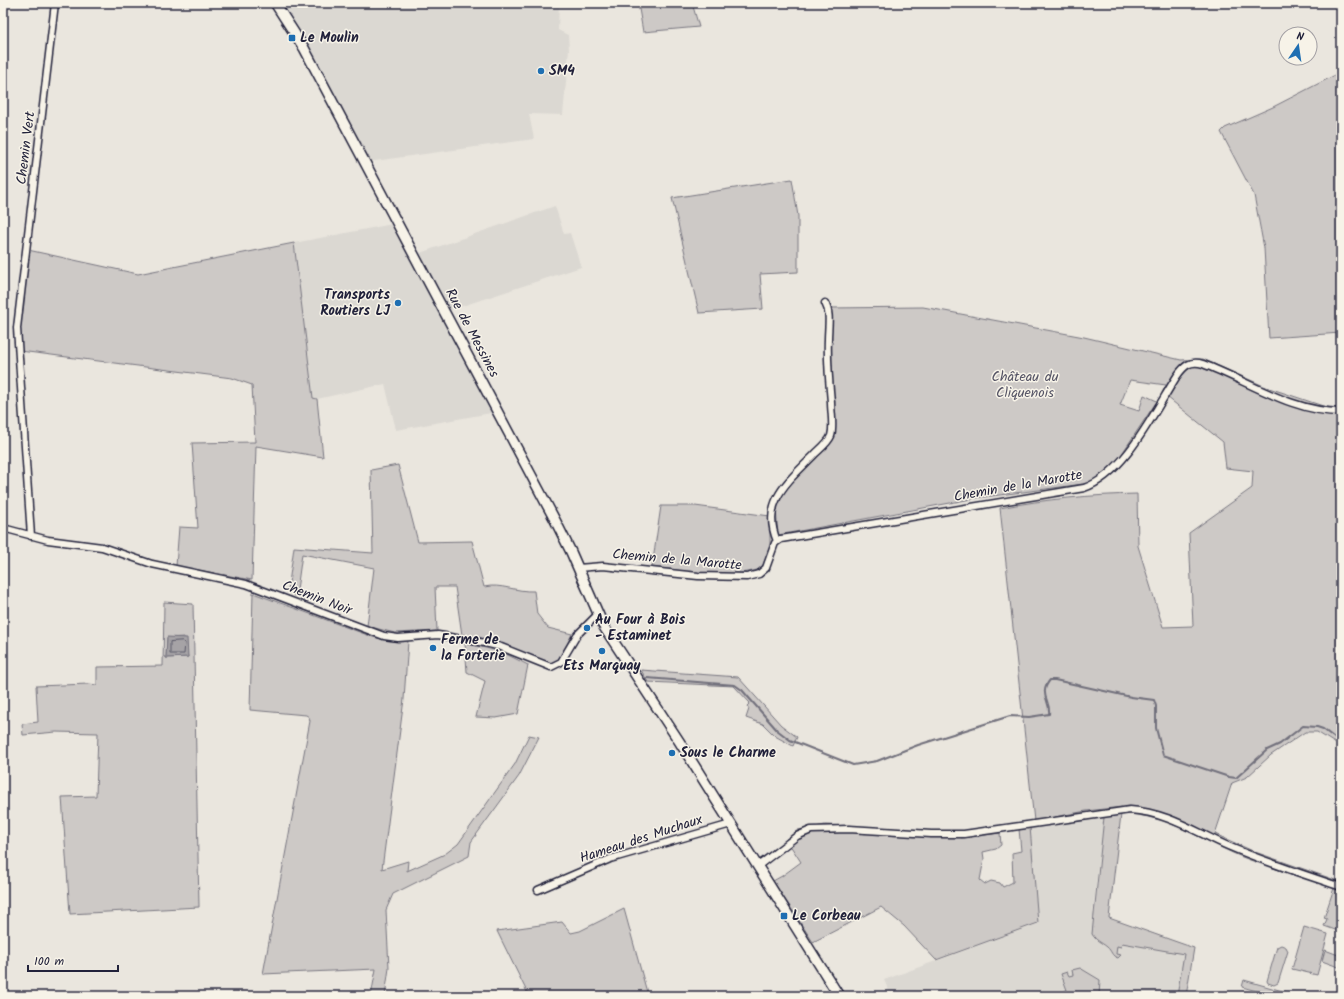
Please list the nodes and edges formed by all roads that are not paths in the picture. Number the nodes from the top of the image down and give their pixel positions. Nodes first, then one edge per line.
1 (55, 3) edge
2 (274, 3) edge
3 (825, 303) dead end
4 (1341, 412) edge
5 (3, 528) edge
6 (31, 536) junction
7 (777, 542) junction
8 (578, 568) junction
9 (597, 615) junction
10 (731, 824) junction
11 (758, 866) junction
12 (1341, 887) edge
13 (538, 890) dead end
14 (839, 996) edge

1 - 6 street, Chemin Vert
2 - 8 main road, Rue de Messines
3 - 7 street
4 - 7 street, Chemin de la Marotte
5 - 6 street, Chemin Noir
6 - 9 street, Chemin Noir
7 - 8 street, Chemin de la Marotte
8 - 9 main road, Rue de Messines
9 - 10 main road, Rue de Messines
10 - 11 main road, Rue de Messines
10 - 13 street, Hameau des Muchaux
11 - 12 street
11 - 14 main road, Rue de Messines

